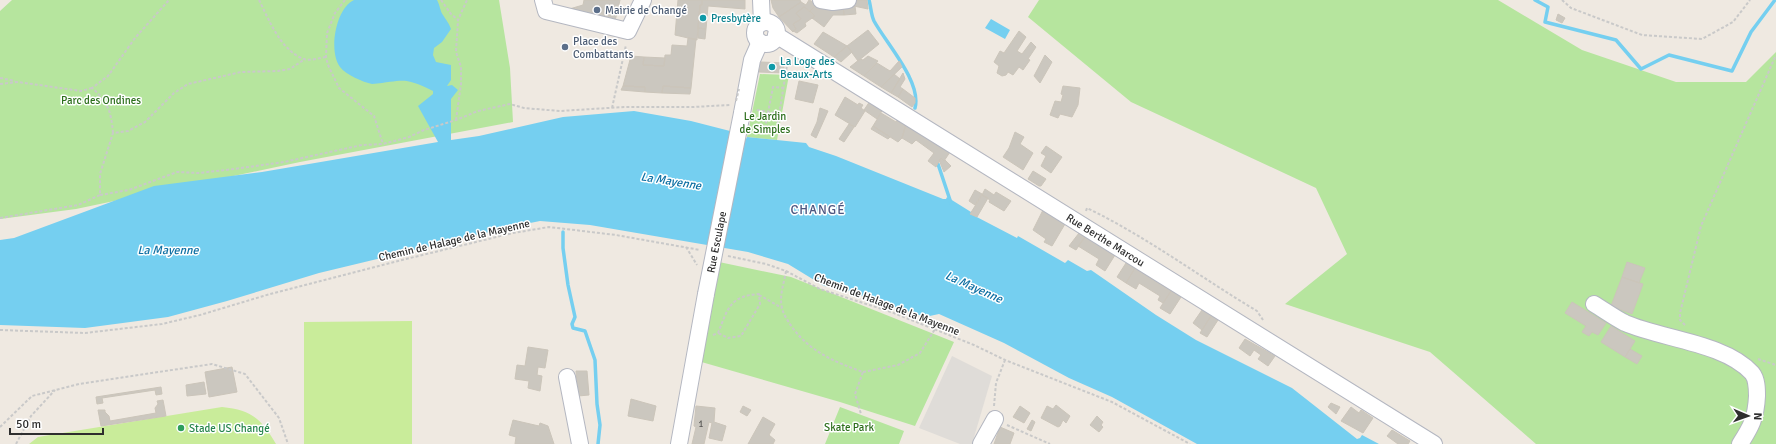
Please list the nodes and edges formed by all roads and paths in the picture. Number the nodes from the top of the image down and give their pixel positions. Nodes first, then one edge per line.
1 (169, 0) edge
2 (260, 0) edge
3 (345, 0) edge
4 (441, 0) edge
5 (467, 0) edge
6 (543, 0) edge
7 (643, 0) edge
8 (761, 0) edge
9 (821, 0) edge
10 (848, 0) edge
11 (1562, 0) edge
12 (1750, 0) edge
13 (458, 20) junction
14 (762, 23) junction
15 (628, 31) junction
16 (776, 35) junction
17 (760, 42) junction
18 (791, 44) junction
19 (1776, 55) edge
20 (326, 57) junction
21 (305, 59) junction
22 (0, 78) edge
23 (18, 82) junction
24 (0, 84) edge
25 (92, 88) junction
26 (784, 88) junction
27 (612, 108) junction
28 (743, 109) junction
29 (768, 112) junction
30 (780, 114) junction
31 (456, 120) junction
32 (113, 133) junction
33 (764, 133) dead end
34 (776, 134) dead end
35 (383, 144) junction
36 (100, 195) junction
37 (0, 218) edge
38 (686, 247) junction
39 (700, 250) dead end
40 (722, 255) dead end
41 (697, 265) dead end
42 (786, 271) junction
43 (758, 294) junction
44 (1594, 304) dead end
45 (782, 308) junction
46 (1686, 326) dead end
47 (935, 329) junction
48 (0, 330) edge
49 (718, 333) junction
50 (699, 338) junction
51 (1005, 360) junction
52 (1756, 362) dead end
53 (1776, 365) edge
54 (864, 372) junction
55 (567, 377) dead end
56 (56, 390) junction
57 (861, 414) dead end
58 (995, 419) junction
59 (0, 426) edge
60 (16, 444) edge
61 (288, 444) edge
62 (580, 444) edge
63 (679, 444) edge
64 (981, 444) edge
65 (1050, 444) edge
66 (1190, 444) edge
67 (1434, 444) edge
68 (1740, 444) edge

1 - 25 path
2 - 21 path
3 - 20 path
4 - 13 path
5 - 13 path
6 - 15 street
7 - 15 street
8 - 14 street
9 - 10 street
11 - 12 path
13 - 31 path
14 - 16 street
14 - 17 street
15 - 27 path
16 - 17 street
16 - 18 street, Rue Berthe Marcou
17 - 28 street, Rue Esculape
18 - 26 path
18 - 67 street, Rue Berthe Marcou
19 - 46 path
20 - 21 path
20 - 35 path
21 - 32 path
22 - 23 path
23 - 24 path
23 - 25 path
25 - 32 path
26 - 29 path
26 - 30 path
27 - 28 path
27 - 31 path
28 - 29 path
28 - 50 street, Rue Esculape, bridge
29 - 30 path
29 - 33 path
30 - 34 path
31 - 35 path
32 - 36 path
35 - 36 path
36 - 37 path
38 - 39 path, Chemin de Halage de la Mayenne
38 - 41 path
38 - 48 path, Chemin de Halage de la Mayenne
40 - 42 path, Chemin de Halage de la Mayenne
42 - 45 path
42 - 47 path, Chemin de Halage de la Mayenne
43 - 45 path
43 - 49 path
43 - 49 path
44 - 68 street
45 - 54 path
47 - 51 path, Chemin de Halage de la Mayenne
47 - 54 path
49 - 50 path
50 - 63 street, Rue Esculape
51 - 58 path
51 - 66 path, Chemin de Halage de la Mayenne
52 - 53 path
54 - 57 path
55 - 62 street
56 - 59 path
56 - 60 path
56 - 61 path
58 - 64 street
58 - 65 path

